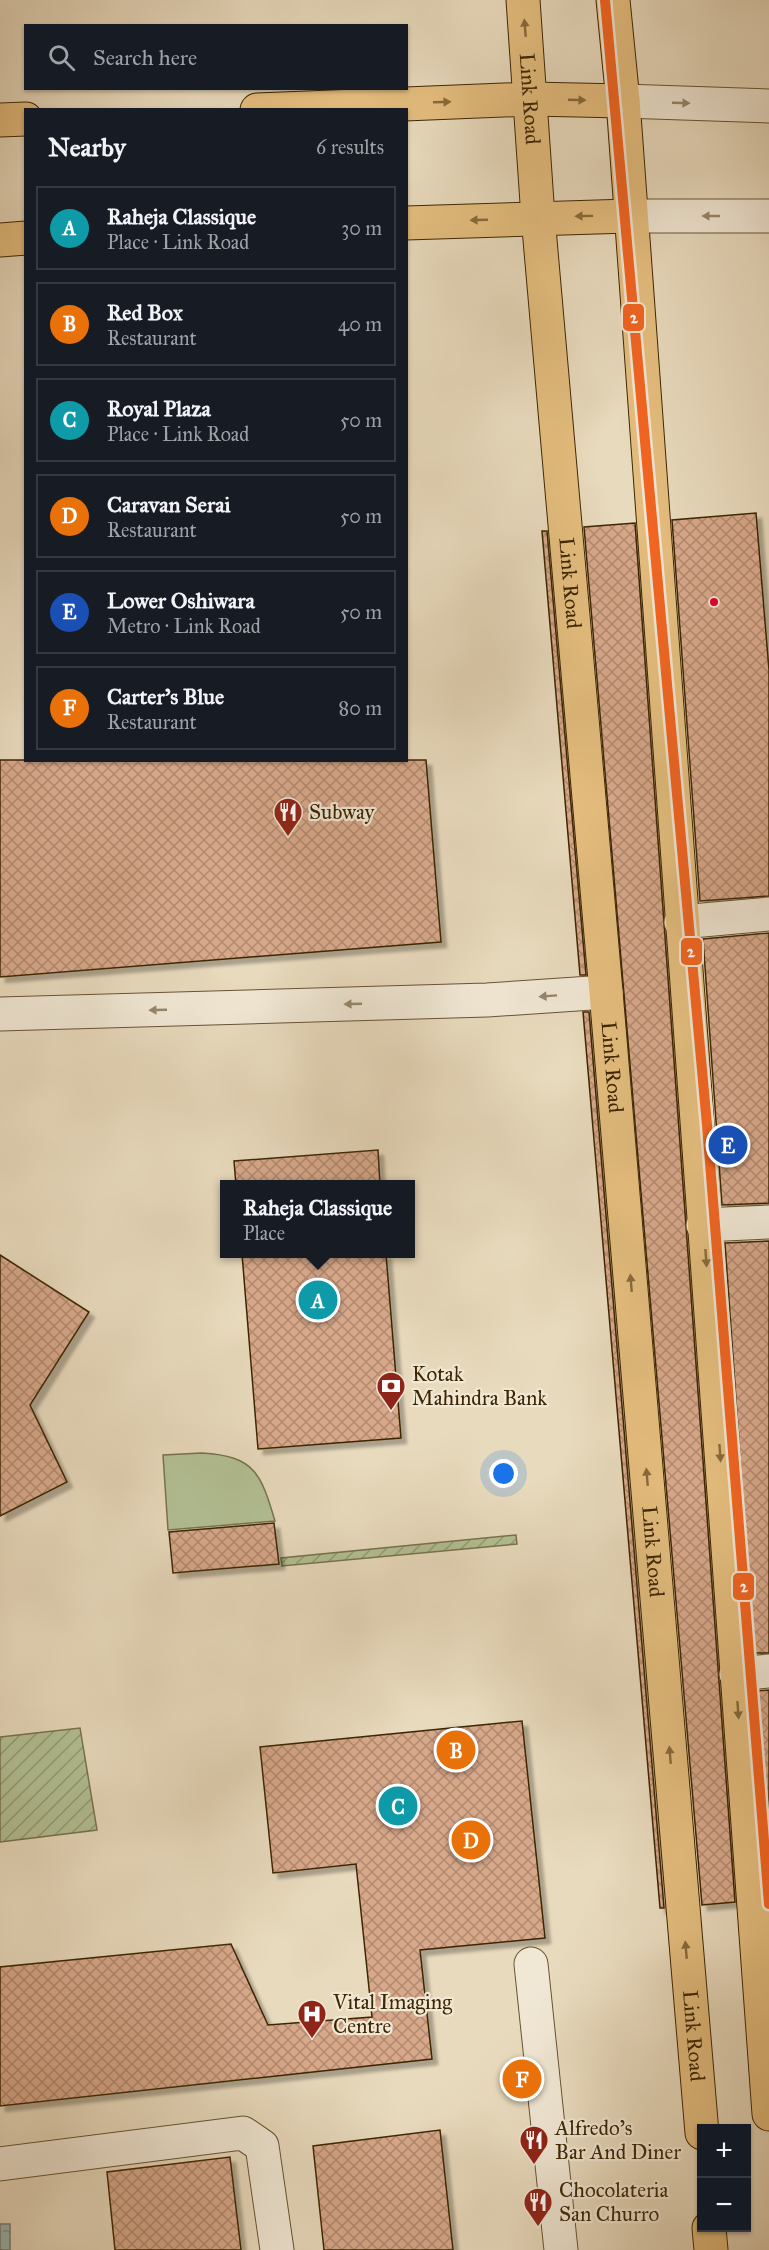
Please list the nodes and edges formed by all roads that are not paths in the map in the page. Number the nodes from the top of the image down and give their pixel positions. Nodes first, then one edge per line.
1 (523, 0) edge
2 (613, 0) edge
3 (531, 99) junction
4 (623, 101) junction
5 (769, 106) edge
6 (307, 108) edge
7 (24, 119) edge
8 (0, 120) edge
9 (629, 216) junction
10 (769, 216) edge
11 (538, 217) junction
12 (408, 223) edge
13 (24, 238) edge
14 (0, 240) edge
15 (769, 914) edge
16 (681, 922) junction
17 (606, 992) junction
18 (0, 1014) edge
19 (769, 1222) edge
20 (704, 1225) junction
21 (769, 1671) edge
22 (736, 1674) junction
23 (762, 1940) edge
24 (531, 1964) dead end
25 (764, 1986) edge
26 (769, 2114) edge
27 (701, 2124) edge
28 (0, 2164) edge
29 (709, 2232) edge
30 (277, 2250) edge
31 (561, 2250) edge
32 (711, 2250) edge

3 -> 1 main road, Link Road
2 - 4 main road
3 -> 4 main road
6 -> 3 main road
3 - 11 main road, Link Road
4 -> 5 street
4 - 9 main road
7 - 8 main road
10 -> 9 street
9 -> 11 main road
9 - 16 main road
11 -> 12 main road
11 - 17 main road, Link Road
13 - 14 main road
15 - 16 street
16 - 20 main road
17 -> 18 street
27 -> 17 main road, Link Road
19 - 20 street
20 -> 22 main road
21 - 22 street
22 -> 23 main road
23 - 25 main road
24 - 31 street
25 - 26 main road
28 - 30 street
29 - 32 main road

